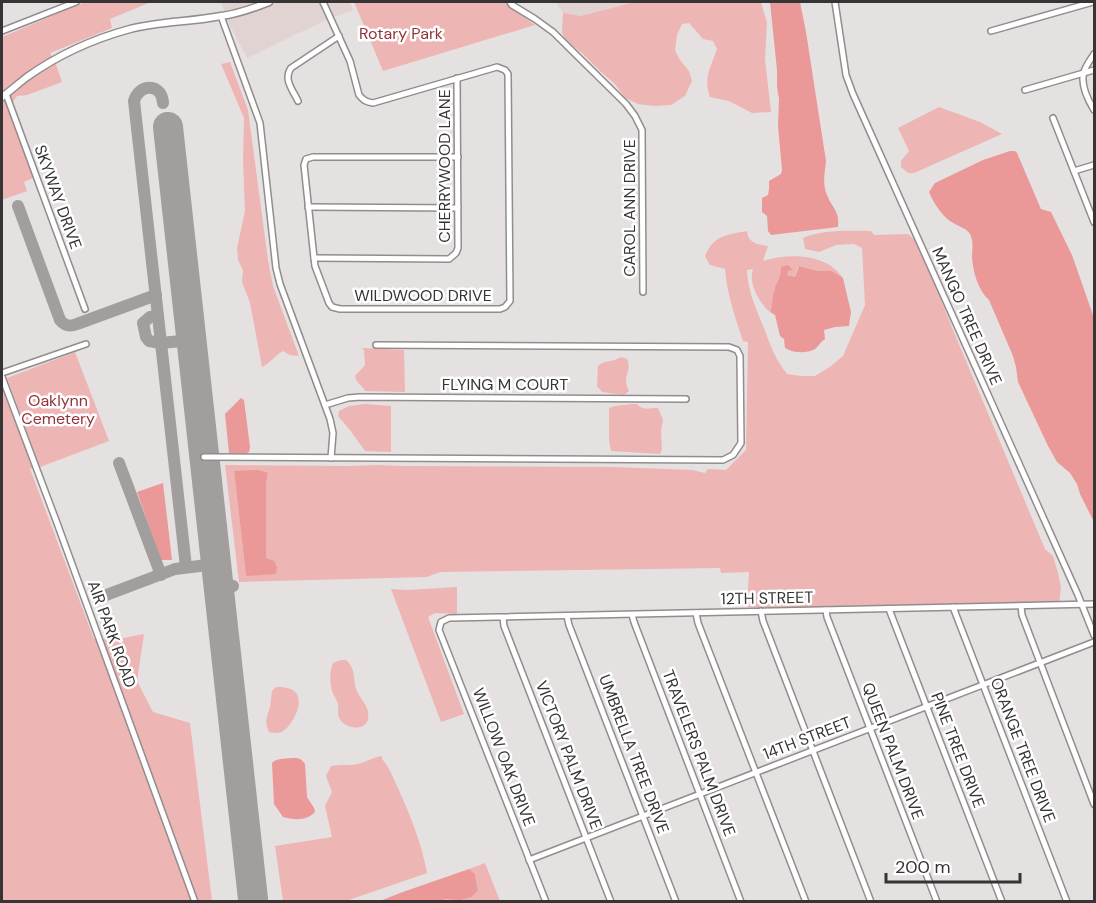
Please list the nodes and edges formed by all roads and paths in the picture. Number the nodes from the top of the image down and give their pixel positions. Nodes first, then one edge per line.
1 (75, 2) edge
2 (269, 2) edge
3 (324, 2) edge
4 (510, 2) edge
5 (835, 2) edge
6 (1093, 3) edge
7 (221, 16) junction
8 (2, 32) edge
9 (991, 32) dead end
10 (339, 36) junction
11 (1095, 54) edge
12 (1095, 70) edge
13 (1083, 73) junction
14 (457, 78) junction
15 (1026, 90) dead end
16 (4, 96) edge
17 (298, 101) dead end
18 (1095, 110) edge
19 (1053, 118) dead end
20 (458, 157) junction
21 (1095, 165) edge
22 (1074, 171) junction
23 (308, 207) junction
24 (458, 208) junction
25 (1094, 218) edge
26 (314, 258) junction
27 (643, 292) dead end
28 (85, 309) dead end
29 (86, 344) dead end
30 (376, 345) dead end
31 (2, 375) edge
32 (686, 399) dead end
33 (325, 405) junction
34 (204, 457) dead end
35 (331, 458) junction
36 (1082, 604) junction
37 (1095, 604) edge
38 (1021, 606) junction
39 (954, 607) junction
40 (889, 609) junction
41 (826, 610) junction
42 (761, 611) junction
43 (696, 613) junction
44 (633, 615) junction
45 (567, 616) junction
46 (503, 618) junction
47 (441, 622) joint
48 (1095, 635) edge
49 (1095, 642) edge
50 (1040, 663) junction
51 (983, 685) junction
52 (927, 706) junction
53 (870, 728) junction
54 (813, 750) junction
55 (756, 772) junction
56 (700, 794) junction
57 (1095, 804) edge
58 (643, 816) junction
59 (586, 838) junction
60 (529, 860) junction
61 (195, 902) edge
62 (546, 902) edge
63 (611, 902) edge
64 (676, 902) edge
65 (741, 902) edge
66 (806, 902) edge
67 (871, 902) edge
68 (937, 902) edge
69 (1002, 902) edge
70 (1067, 902) edge

1 - 8 street
2 - 7 street
3 - 10 street
4 - 27 street, CAROL ANN DRIVE
5 - 36 street, MANGO TREE DRIVE
6 - 9 street
7 - 16 street
7 - 33 street
10 - 14 street, WILDWOOD DRIVE
10 - 17 street
11 - 13 street
12 - 13 street
13 - 15 street
13 - 18 street
14 - 20 street, CHERRYWOOD LANE
14 - 26 street, WILDWOOD DRIVE
16 - 28 street, SKYWAY DRIVE
19 - 22 street
20 - 23 street, WILDWOOD DRIVE
20 - 24 street, CHERRYWOOD LANE
21 - 22 street
22 - 25 street
23 - 24 street
23 - 26 street, WILDWOOD DRIVE
24 - 26 street, CHERRYWOOD LANE
29 - 31 street
30 - 35 street
31 - 61 street, AIR PARK ROAD
32 - 33 street, FLYING M COURT
33 - 35 street
34 - 35 street
36 - 37 street, 12TH STREET
36 - 38 street, 12TH STREET
36 - 48 street, MANGO TREE DRIVE
38 - 39 street, 12TH STREET
38 - 50 street
39 - 40 street, 12TH STREET
39 - 51 street, ORANGE TREE DRIVE
40 - 41 street, 12TH STREET
40 - 52 street, PINE TREE DRIVE
41 - 42 street, 12TH STREET
41 - 53 street, QUEEN PALM DRIVE
42 - 43 street, 12TH STREET
42 - 54 street
43 - 44 street, 12TH STREET
43 - 55 street
44 - 45 street, 12TH STREET
44 - 56 street, TRAVELERS PALM DRIVE
45 - 46 street, 12TH STREET
45 - 58 street, UMBRELLA TREE DRIVE
46 - 47 street, 12TH STREET
46 - 59 street, VICTORY PALM DRIVE
47 - 60 street, WILLOW OAK DRIVE
49 - 50 street, 14TH STREET
50 - 51 street, 14TH STREET
50 - 57 street
51 - 52 street, 14TH STREET
51 - 70 street, ORANGE TREE DRIVE
52 - 53 street, 14TH STREET
52 - 69 street, PINE TREE DRIVE
53 - 54 street, 14TH STREET
53 - 68 street, QUEEN PALM DRIVE
54 - 55 street, 14TH STREET
54 - 67 street
55 - 56 street, 14TH STREET
55 - 66 street
56 - 58 street, 14TH STREET
56 - 65 street, TRAVELERS PALM DRIVE
58 - 59 street, 14TH STREET
58 - 64 street, UMBRELLA TREE DRIVE
59 - 60 street, 14TH STREET
59 - 63 street, VICTORY PALM DRIVE
60 - 62 street, WILLOW OAK DRIVE

